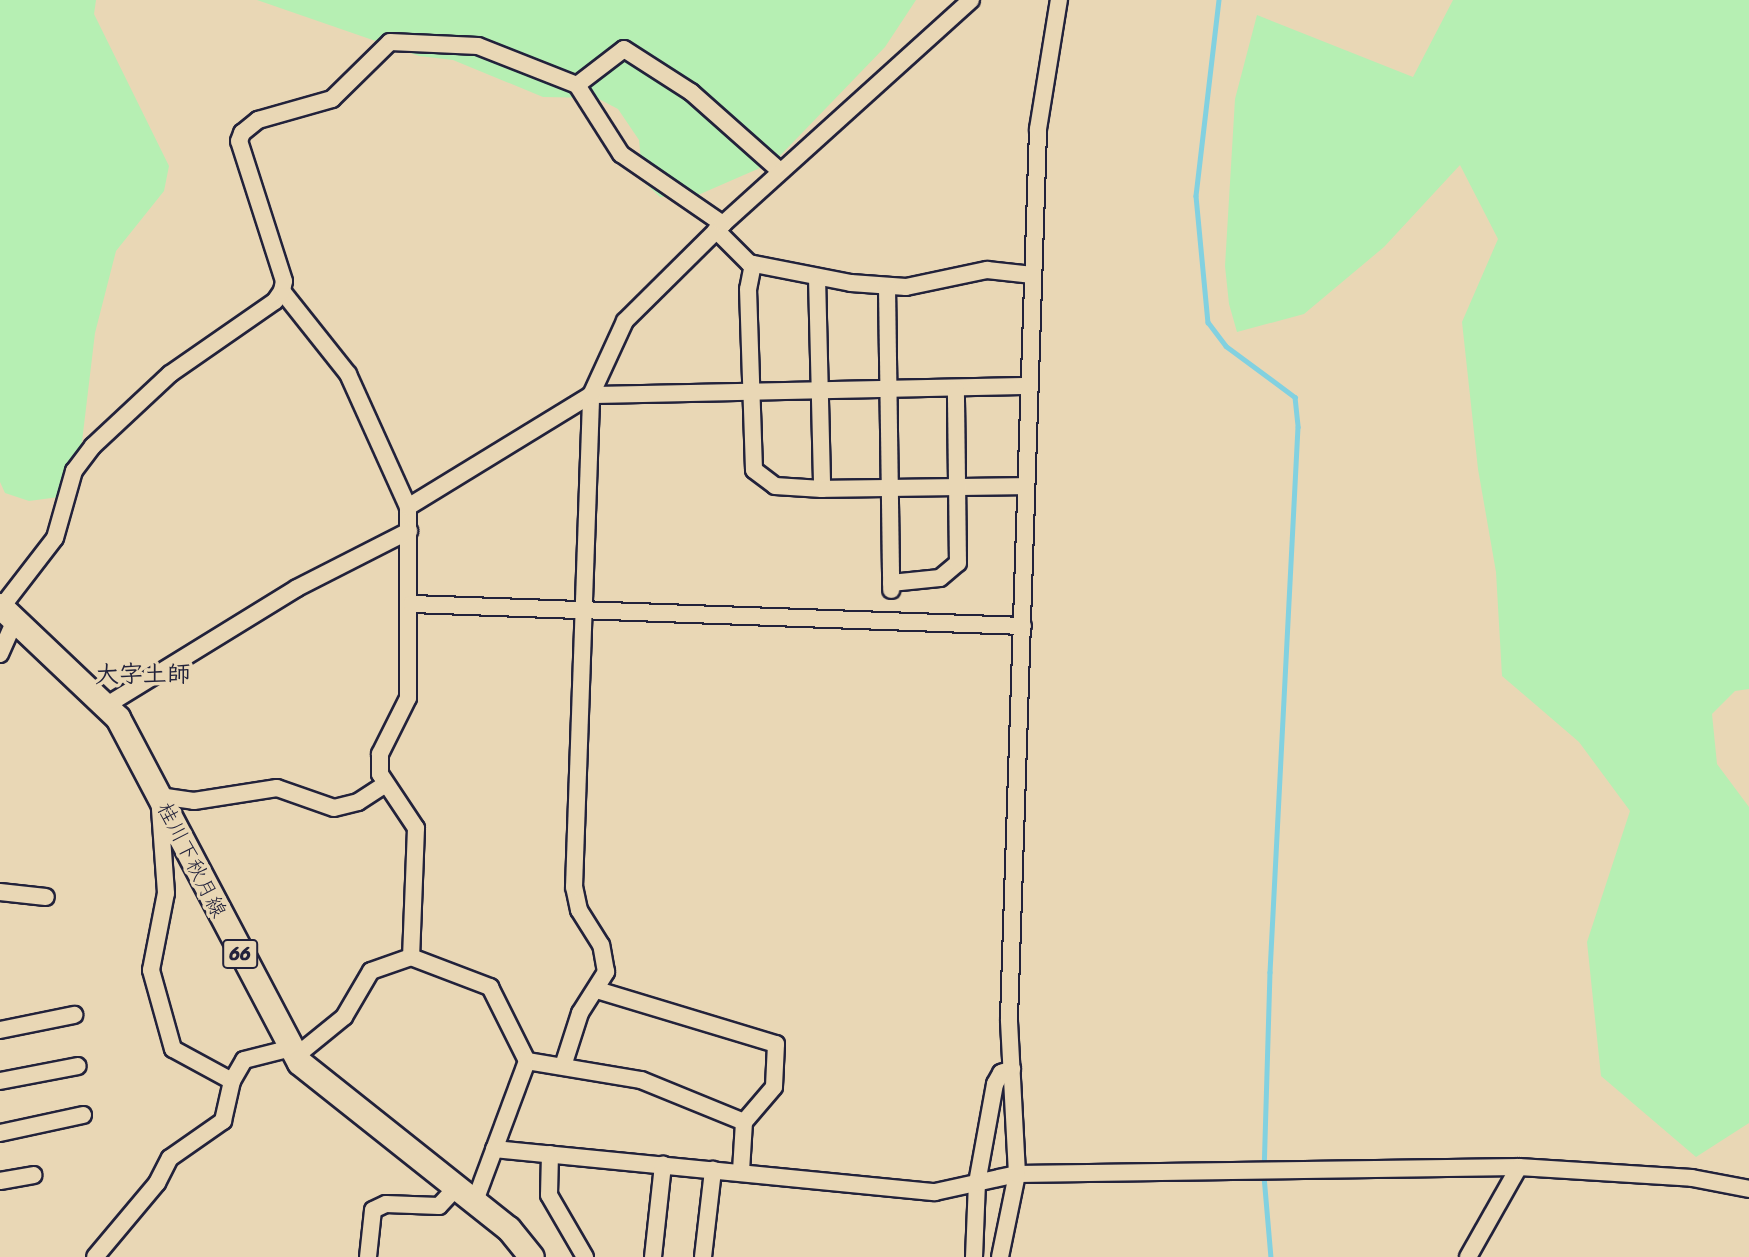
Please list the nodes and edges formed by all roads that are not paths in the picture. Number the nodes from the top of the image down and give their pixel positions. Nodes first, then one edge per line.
1 (971, 0) edge
2 (1059, 0) edge
3 (577, 85) junction
4 (780, 171) junction
5 (719, 227) junction
6 (753, 264) junction
7 (1033, 275) junction
8 (817, 277) junction
9 (887, 287) junction
10 (282, 291) junction
11 (1027, 386) junction
12 (956, 389) junction
13 (887, 390) junction
14 (818, 391) junction
15 (752, 393) junction
16 (591, 395) junction
17 (1025, 486) junction
18 (958, 487) junction
19 (889, 488) junction
20 (822, 489) junction
21 (408, 507) junction
22 (409, 531) junction
23 (412, 604) junction
24 (584, 611) junction
25 (5, 612) edge
26 (1023, 626) junction
27 (0, 654) edge
28 (107, 705) junction
29 (386, 784) junction
30 (159, 796) junction
31 (0, 892) edge
32 (46, 897) dead end
33 (411, 957) junction
34 (597, 990) junction
35 (74, 1015) dead end
36 (0, 1030) edge
37 (294, 1052) junction
38 (527, 1061) junction
39 (78, 1066) dead end
40 (563, 1066) junction
41 (1012, 1069) junction
42 (0, 1081) edge
43 (232, 1081) junction
44 (83, 1115) dead end
45 (744, 1122) junction
46 (0, 1133) edge
47 (494, 1149) junction
48 (550, 1154) junction
49 (663, 1165) junction
50 (1520, 1167) junction
51 (713, 1170) junction
52 (741, 1171) junction
53 (1017, 1174) junction
54 (33, 1175) dead end
55 (0, 1181) edge
56 (978, 1183) junction
57 (1745, 1193) edge
58 (466, 1195) junction
59 (95, 1257) edge
60 (368, 1257) edge
61 (532, 1257) edge
62 (585, 1257) edge
63 (653, 1257) edge
64 (703, 1257) edge
65 (974, 1257) edge
66 (1000, 1257) edge
67 (1468, 1257) edge

1 - 4 street
2 - 7 street
3 - 4 street
3 - 5 street
3 - 10 street
4 - 5 street
5 - 6 street
5 - 16 street
6 - 8 street
6 - 15 street
7 - 9 street
7 - 11 street
8 - 9 street
8 - 14 street
9 - 13 street
10 - 21 street
10 - 25 street
11 - 12 street
11 - 17 street
12 - 13 street
12 - 18 street
13 - 14 street
13 - 19 street
14 - 15 street
14 - 20 street
15 - 16 street
15 - 20 street
16 - 21 street
16 - 24 street
17 - 18 street
17 - 26 street
18 - 19 street
18 - 19 street
19 - 20 street
21 - 22 street
22 - 23 street
22 - 28 street
23 - 24 street
23 - 29 street
24 - 26 street
24 - 34 street
25 - 27 street
25 - 28 main road, 桂川下秋月線 / 66
26 - 41 street
28 - 30 main road, 桂川下秋月線 / 66
29 - 30 street
29 - 33 street
30 - 37 main road, 桂川下秋月線 / 66
30 - 43 street
31 - 32 street
33 - 37 street
33 - 38 street
34 - 40 street
34 - 45 street
35 - 36 street
37 - 43 street
37 - 58 main road, 桂川下秋月線 / 66
38 - 40 street
38 - 47 street
39 - 42 street
40 - 45 street
41 - 53 street
41 - 56 street
43 - 59 street
44 - 46 street
45 - 52 street
47 - 48 street
47 - 58 street
48 - 49 street
48 - 62 street
49 - 51 street
49 - 63 street
50 - 53 street
50 - 57 street
50 - 67 street
51 - 52 street
51 - 64 street
52 - 56 street
53 - 56 street
53 - 66 street
54 - 55 street
56 - 65 street
58 - 60 street
58 - 61 main road, 桂川下秋月線 / 66

